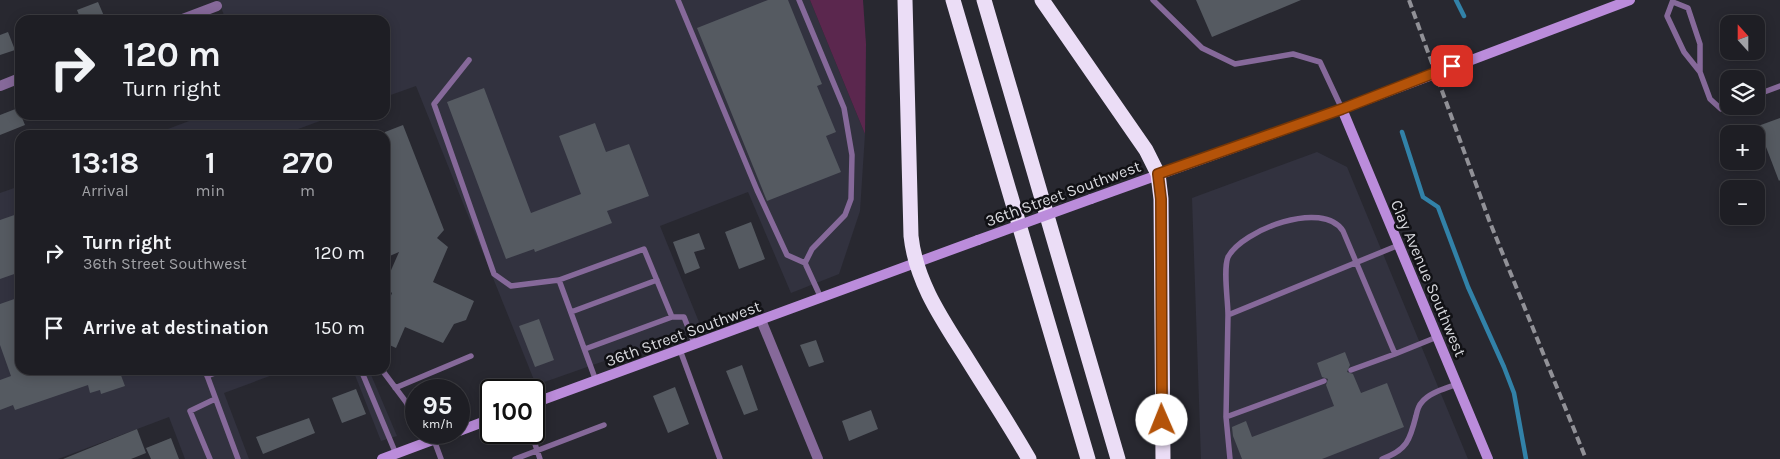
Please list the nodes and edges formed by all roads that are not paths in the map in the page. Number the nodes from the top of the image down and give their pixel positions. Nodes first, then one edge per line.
1 (678, 0) edge
2 (799, 0) edge
3 (905, 0) edge
4 (953, 0) edge
5 (984, 0) edge
6 (1042, 0) edge
7 (1153, 0) edge
8 (1630, 0) edge
9 (1673, 1) edge
10 (217, 6) dead end
11 (193, 15) edge
12 (469, 60) dead end
13 (1700, 72) junction
14 (15, 80) edge
15 (0, 86) edge
16 (1780, 86) edge
17 (1765, 92) edge
18 (1720, 108) edge
19 (1342, 109) junction
20 (1158, 174) junction
21 (1399, 245) junction
22 (805, 263) junction
23 (916, 263) junction
24 (1357, 263) junction
25 (559, 280) junction
26 (657, 280) junction
27 (822, 298) junction
28 (571, 312) junction
29 (1228, 314) junction
30 (672, 317) junction
31 (761, 320) junction
32 (1437, 337) junction
33 (695, 345) junction
34 (585, 349) junction
35 (680, 350) junction
36 (1396, 354) junction
37 (471, 356) dead end
38 (1352, 370) dead end
39 (207, 375) edge
40 (363, 375) edge
41 (386, 375) edge
42 (596, 380) junction
43 (1324, 381) dead end
44 (1457, 384) junction
45 (395, 388) junction
46 (215, 398) junction
47 (545, 399) edge
48 (405, 405) edge
49 (1226, 417) junction
50 (604, 425) dead end
51 (422, 444) edge
52 (432, 444) edge
53 (535, 444) edge
54 (537, 451) junction
55 (396, 454) junction
56 (210, 459) edge
57 (238, 459) edge
58 (382, 459) edge
59 (441, 459) edge
60 (515, 459) edge
61 (540, 459) edge
62 (720, 459) edge
63 (818, 459) edge
64 (1029, 459) edge
65 (1088, 459) edge
66 (1118, 459) edge
67 (1163, 459) edge
68 (1230, 459) edge
69 (1382, 459) edge
70 (1488, 459) edge

1 - 22 lane
2 - 22 lane
3 - 23 highway
4 - 65 highway
5 - 66 highway
6 - 20 highway
7 - 19 lane
8 - 19 street, 36th Street Southwest
9 - 13 lane
9 - 13 lane
10 - 11 street
12 - 25 lane
13 - 18 lane
14 - 15 street
16 - 17 lane
19 - 20 street, 36th Street Southwest
19 - 21 street, Clay Avenue Southwest
20 - 23 street, 36th Street Southwest, bridge
20 - 67 highway
21 - 24 lane
21 - 32 street, Clay Avenue Southwest
22 - 27 lane
23 - 27 street, 36th Street Southwest
23 - 64 highway
24 - 29 lane
24 - 29 lane
24 - 36 lane
25 - 26 lane
25 - 28 lane
26 - 28 lane
26 - 30 lane
27 - 31 street, 36th Street Southwest
28 - 34 lane
29 - 49 lane
30 - 33 lane
30 - 34 lane
31 - 33 street, 36th Street Southwest
31 - 63 street
32 - 36 lane
32 - 44 street, Clay Avenue Southwest
33 - 35 street, 36th Street Southwest
34 - 42 lane
35 - 42 street, 36th Street Southwest
35 - 62 lane
36 - 38 lane
37 - 45 lane
39 - 46 lane
40 - 55 lane
41 - 45 lane
42 - 47 street, 36th Street Southwest
43 - 49 lane
44 - 69 lane
44 - 70 street, Clay Avenue Southwest
45 - 48 lane
46 - 56 lane
46 - 57 lane
49 - 68 lane
50 - 54 lane
51 - 55 street
52 - 59 lane
53 - 54 lane
54 - 60 lane
54 - 61 lane
55 - 58 street

